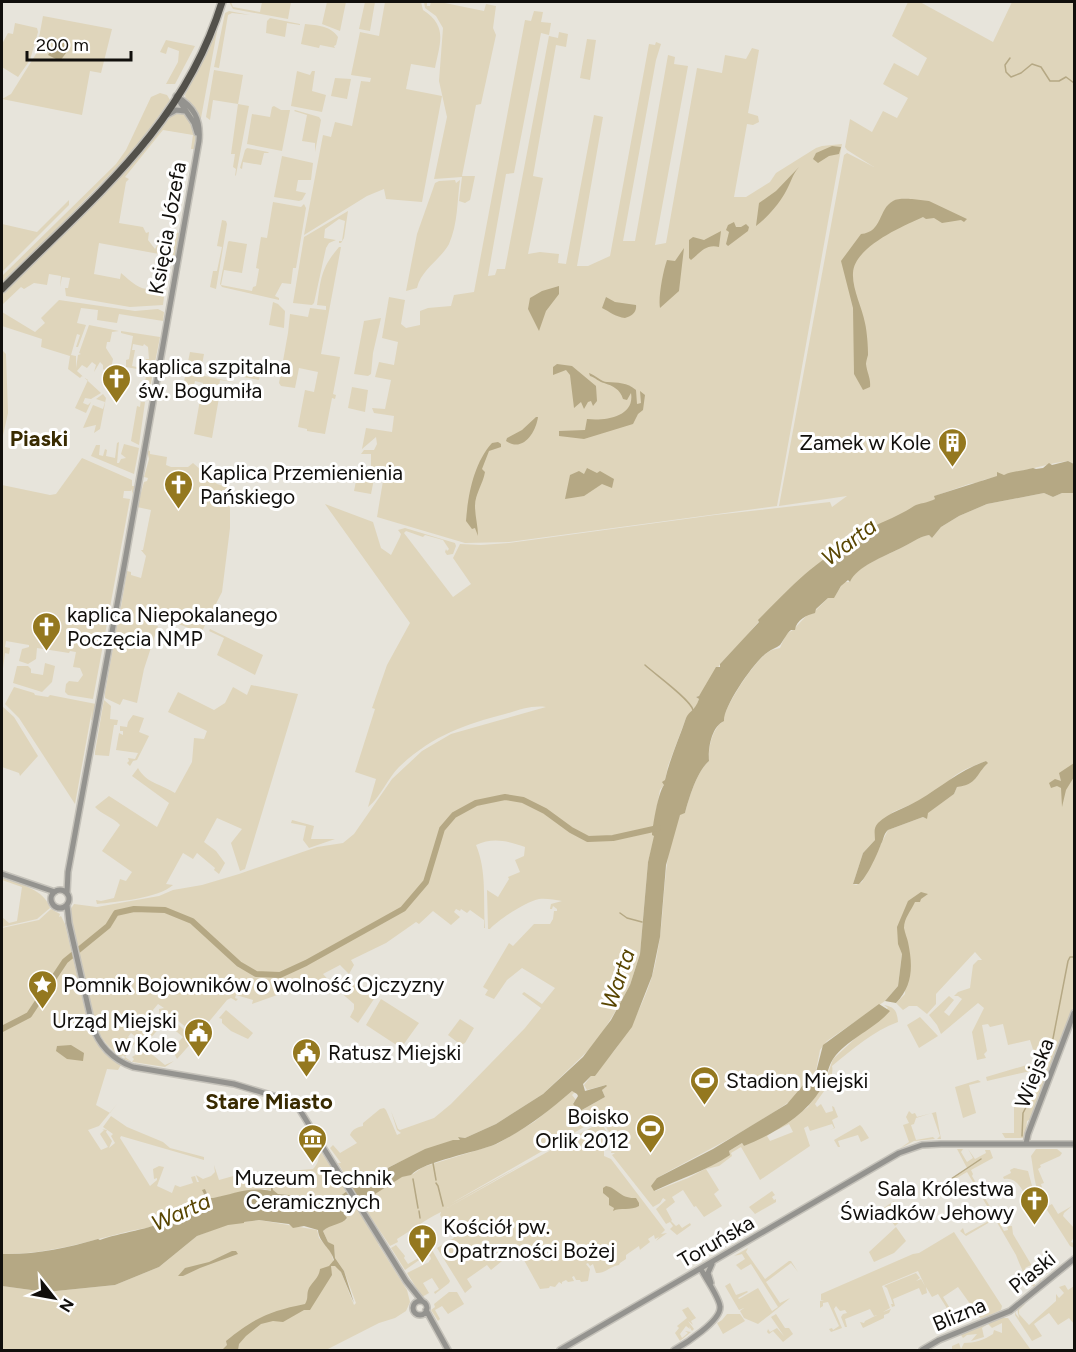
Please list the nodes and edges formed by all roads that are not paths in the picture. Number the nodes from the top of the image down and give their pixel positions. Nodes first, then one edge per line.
1 (220, 2) edge
2 (179, 99) junction
3 (186, 111) junction
4 (167, 115) junction
5 (199, 141) junction
6 (104, 187) junction
7 (2, 289) edge
8 (68, 872) junction
9 (2, 874) edge
10 (67, 893) junction
11 (55, 894) junction
12 (67, 905) junction
13 (58, 908) junction
14 (69, 923) junction
15 (1074, 1013) edge
16 (1026, 1144) junction
17 (1074, 1144) edge
18 (1074, 1259) edge
19 (713, 1263) junction
20 (700, 1269) junction
21 (406, 1281) junction
22 (716, 1296) junction
23 (422, 1301) junction
24 (414, 1304) junction
25 (426, 1310) junction
26 (1010, 1311) joint
27 (420, 1314) junction
28 (433, 1325) junction
29 (685, 1344) junction
30 (448, 1350) edge
31 (560, 1350) edge
32 (674, 1350) edge
33 (680, 1350) edge
34 (922, 1350) edge

1 - 2 main road
1 - 2 main road
2 - 3 street, Księcia Józefa
2 - 4 main road
2 - 5 street, Księcia Józefa
2 - 6 main road
3 - 4 street
3 - 5 street, Księcia Józefa
4 - 6 main road
5 - 8 street, Księcia Józefa
6 - 7 main road
8 - 10 street
8 - 11 street
9 - 11 street
10 - 11 street
10 - 12 street
11 - 13 street
12 - 13 street
12 - 14 street
13 - 14 street
14 - 21 street
15 - 16 street, Wiejska
16 - 17 street, Toruńska
16 - 19 street, Toruńska
18 - 26 street, Piaski
19 - 20 street, Toruńska
19 - 22 street
20 - 22 street
20 - 31 street, Toruńska
21 - 23 street
21 - 24 street
22 - 29 street
23 - 24 street
23 - 25 street
24 - 27 street
25 - 27 street
25 - 28 street
26 - 34 street, Blizna
27 - 28 street
28 - 30 street
29 - 32 street
29 - 33 street

